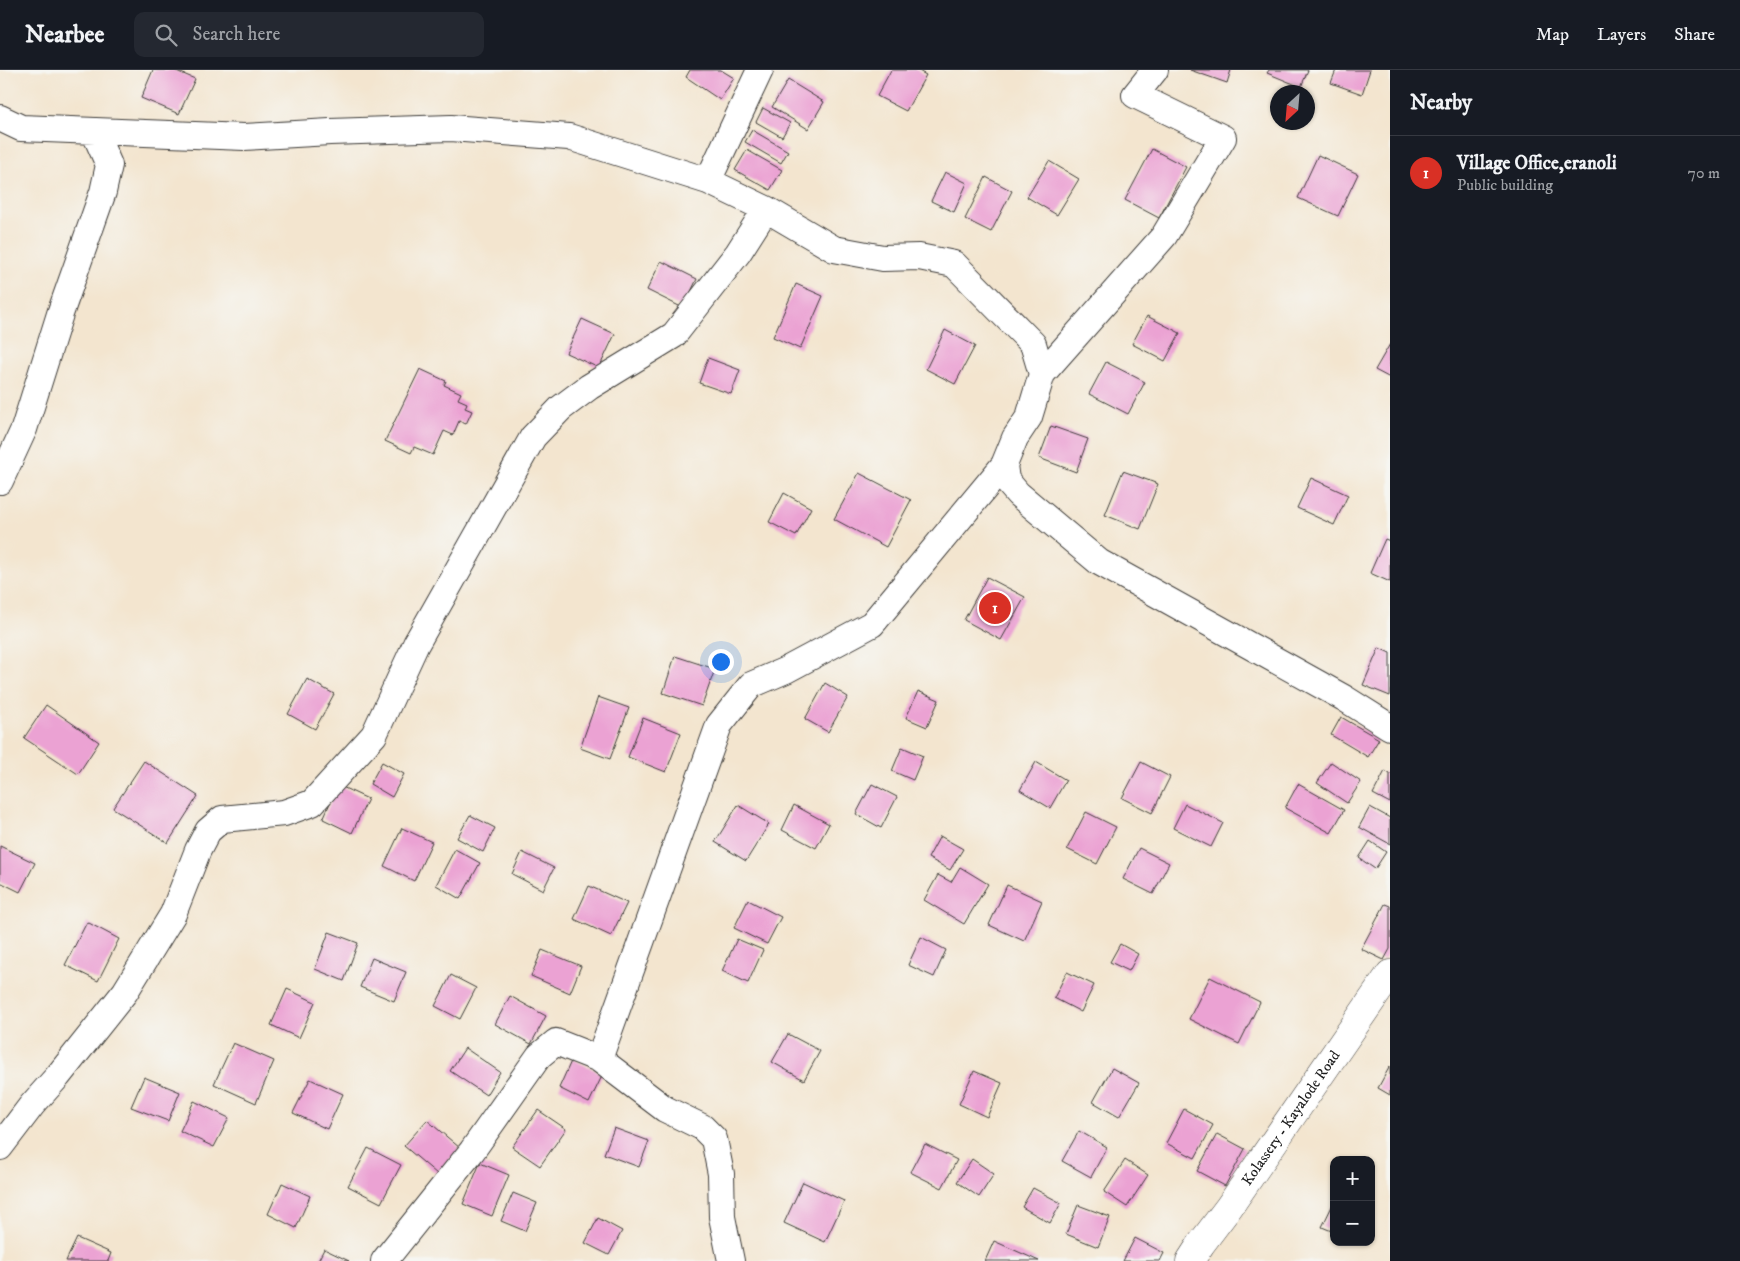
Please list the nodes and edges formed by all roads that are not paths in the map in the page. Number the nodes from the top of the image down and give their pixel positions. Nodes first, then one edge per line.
1 (760, 70) edge
2 (1154, 70) edge
3 (0, 118) edge
4 (94, 131) junction
5 (708, 180) junction
6 (766, 209) junction
7 (1042, 374) junction
8 (1004, 465) junction
9 (0, 481) edge
10 (1390, 727) edge
11 (1390, 974) edge
12 (599, 1059) junction
13 (0, 1147) edge
14 (384, 1261) edge
15 (731, 1261) edge
16 (1190, 1261) edge

1 - 5 street
2 - 7 street
3 - 4 street
4 - 5 street
4 - 9 street
5 - 6 street
6 - 7 street
6 - 13 street
7 - 8 street
8 - 10 street
8 - 12 street
11 - 16 main road, Kolassery - Kayalode Road
12 - 14 street
12 - 15 street

